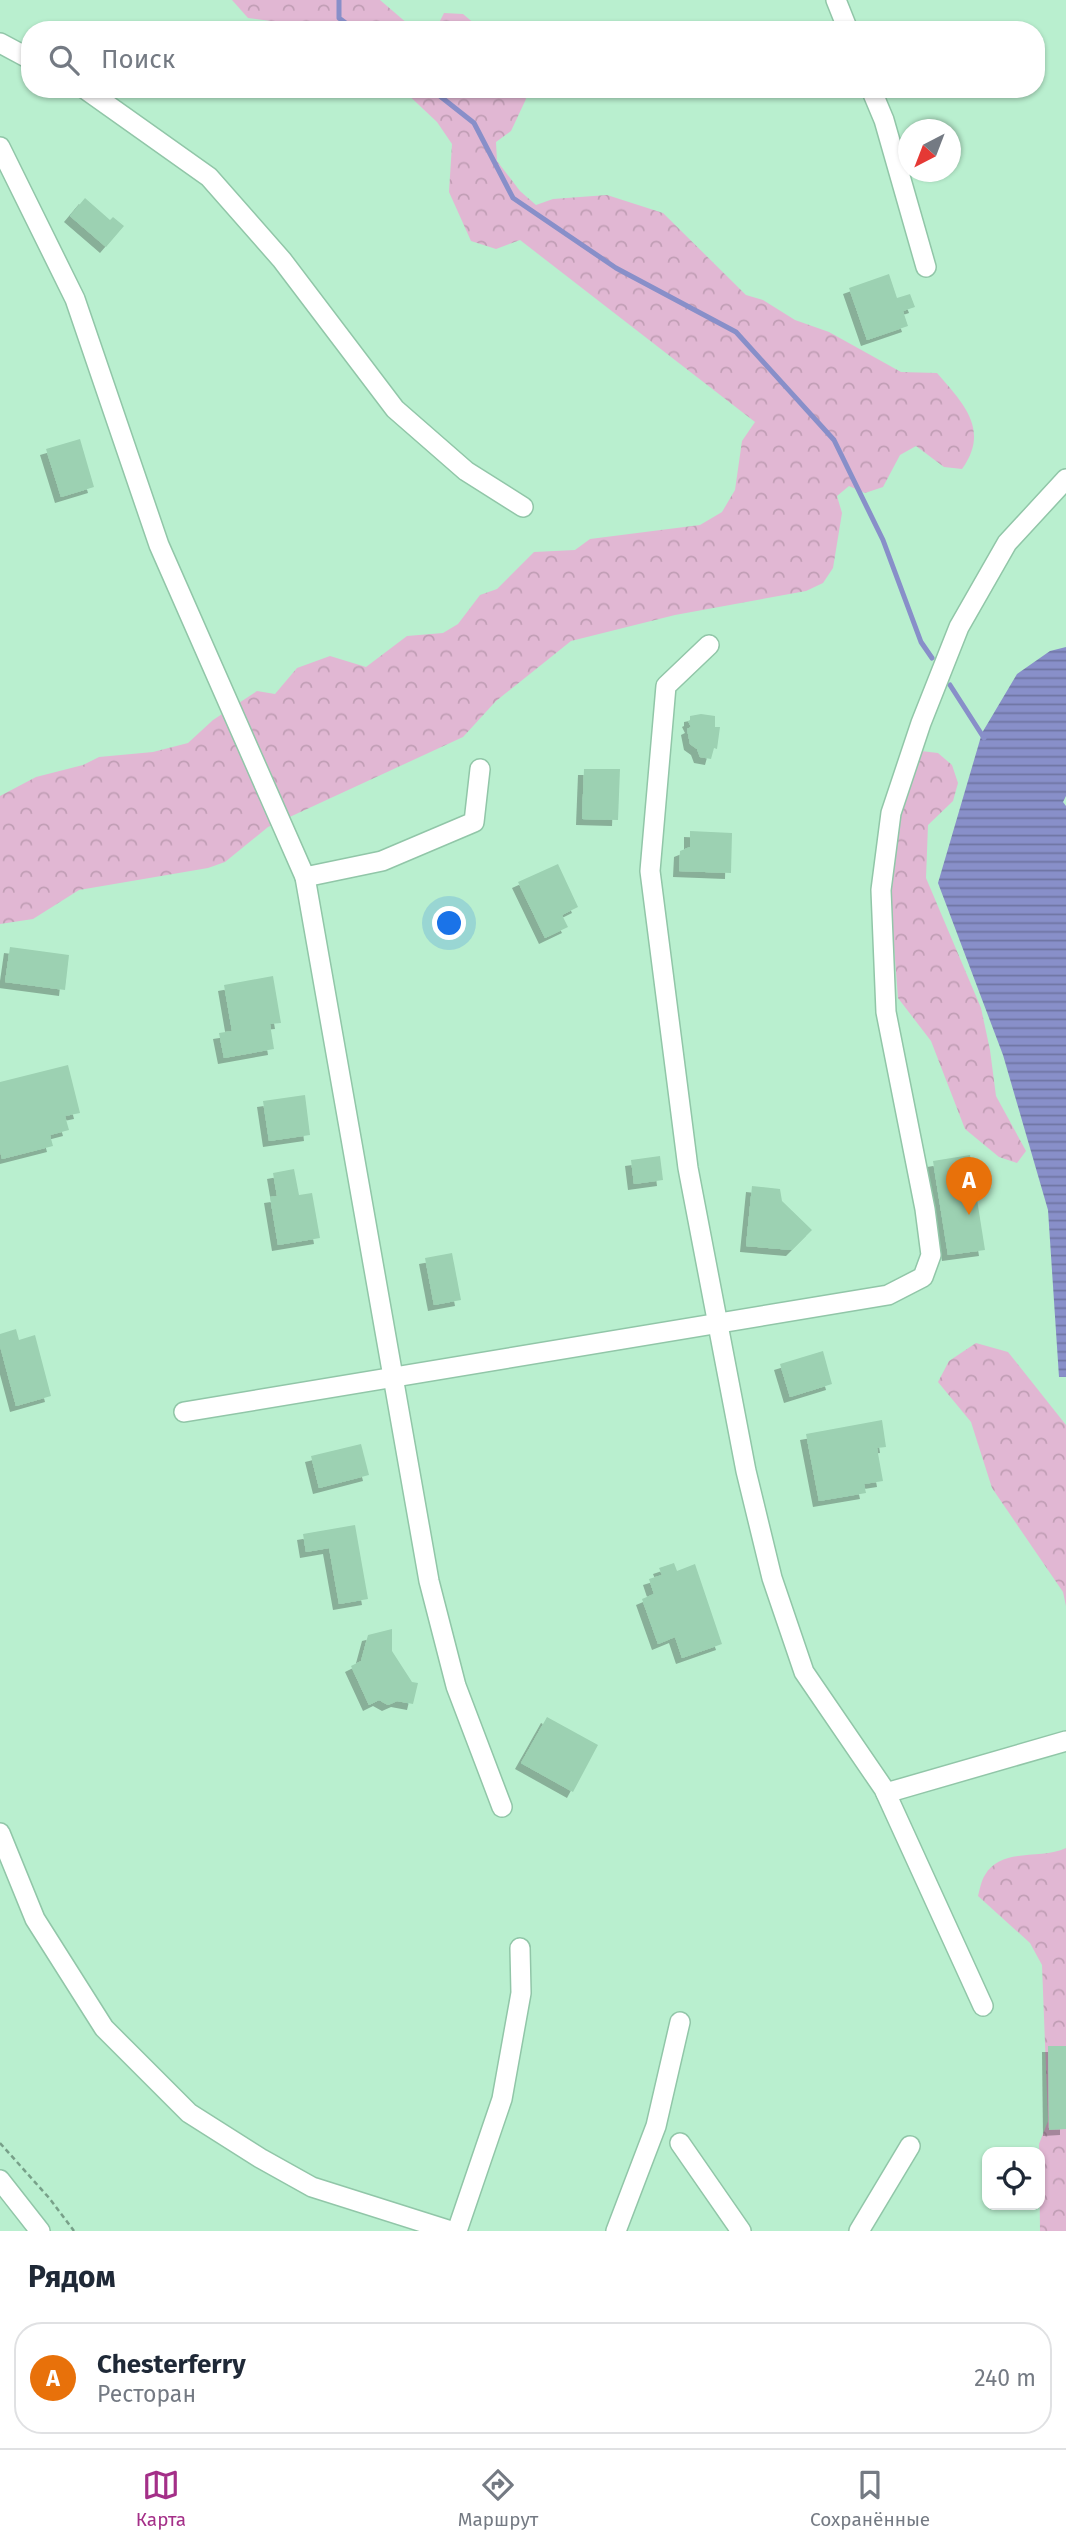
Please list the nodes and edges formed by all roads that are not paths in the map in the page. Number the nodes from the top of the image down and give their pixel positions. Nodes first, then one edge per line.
1 (836, 0) edge
2 (844, 21) edge
3 (0, 43) edge
4 (21, 54) edge
5 (98, 98) edge
6 (875, 98) edge
7 (0, 147) edge
8 (926, 267) dead end
9 (1066, 479) edge
10 (523, 507) dead end
11 (709, 645) dead end
12 (480, 769) dead end
13 (305, 877) junction
14 (718, 1323) junction
15 (391, 1377) junction
16 (184, 1412) dead end
17 (1066, 1741) edge
18 (886, 1793) junction
19 (502, 1807) dead end
20 (0, 1833) edge
21 (520, 1948) dead end
22 (983, 2006) dead end
23 (680, 2022) dead end
24 (680, 2143) dead end
25 (911, 2146) dead end
26 (0, 2180) edge
27 (40, 2231) edge
28 (451, 2231) edge
29 (457, 2231) edge
30 (616, 2231) edge
31 (741, 2231) edge
32 (859, 2231) edge

1 - 2 street
3 - 4 street
5 - 10 street
6 - 8 street
7 - 13 street
9 - 14 street
11 - 14 street
12 - 13 street
13 - 15 street
14 - 15 street
14 - 18 street
15 - 16 street
15 - 19 street
17 - 18 street
18 - 22 street
20 - 28 street
21 - 29 street
23 - 30 street
24 - 31 street
25 - 32 street
26 - 27 street

